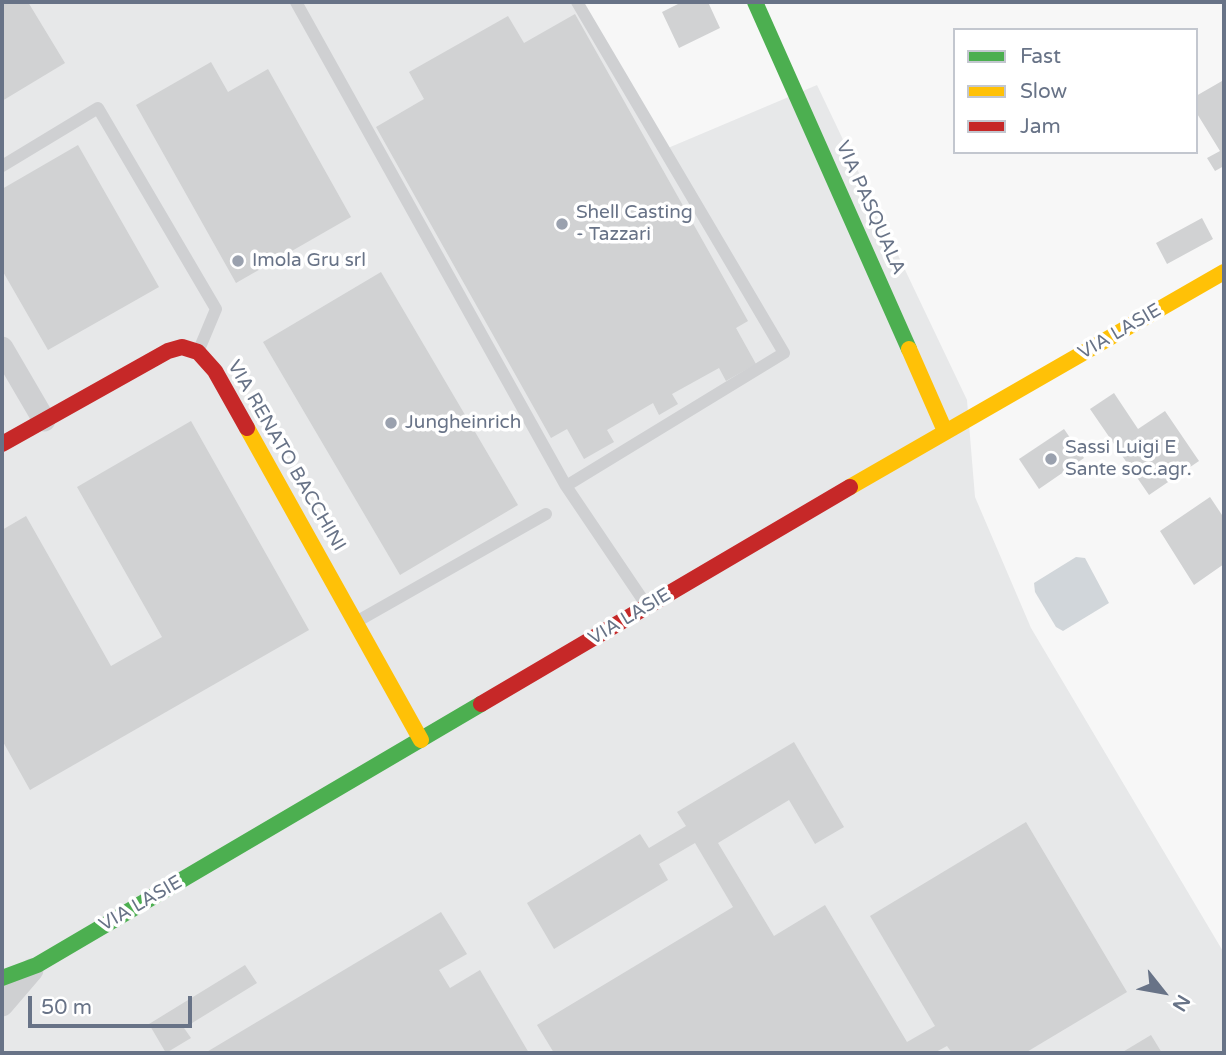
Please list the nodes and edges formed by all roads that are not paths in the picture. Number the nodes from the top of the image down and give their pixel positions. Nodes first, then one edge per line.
1 (296, 2) edge
2 (578, 2) edge
3 (755, 2) edge
4 (2, 166) edge
5 (1224, 272) edge
6 (2, 348) edge
7 (198, 352) junction
8 (44, 420) junction
9 (945, 431) junction
10 (2, 444) edge
11 (566, 486) junction
12 (546, 514) dead end
13 (648, 607) junction
14 (356, 622) junction
15 (421, 740) junction
16 (37, 965) junction
17 (2, 978) edge
18 (2, 1005) edge

1 - 11 lane
2 - 11 lane
3 - 9 street, VIA PASQUALA
4 - 7 lane
5 - 9 street, VIA LASIE
6 - 8 street
7 - 8 street, VIA RENATO BACCHINI
7 - 14 street, VIA RENATO BACCHINI
8 - 10 street, VIA RENATO BACCHINI
9 - 13 street, VIA LASIE
11 - 13 lane
12 - 14 lane
13 - 15 street, VIA LASIE
14 - 15 street, VIA RENATO BACCHINI
15 - 16 street, VIA LASIE
16 - 17 street, VIA LASIE
16 - 18 street, VIA LASIE

